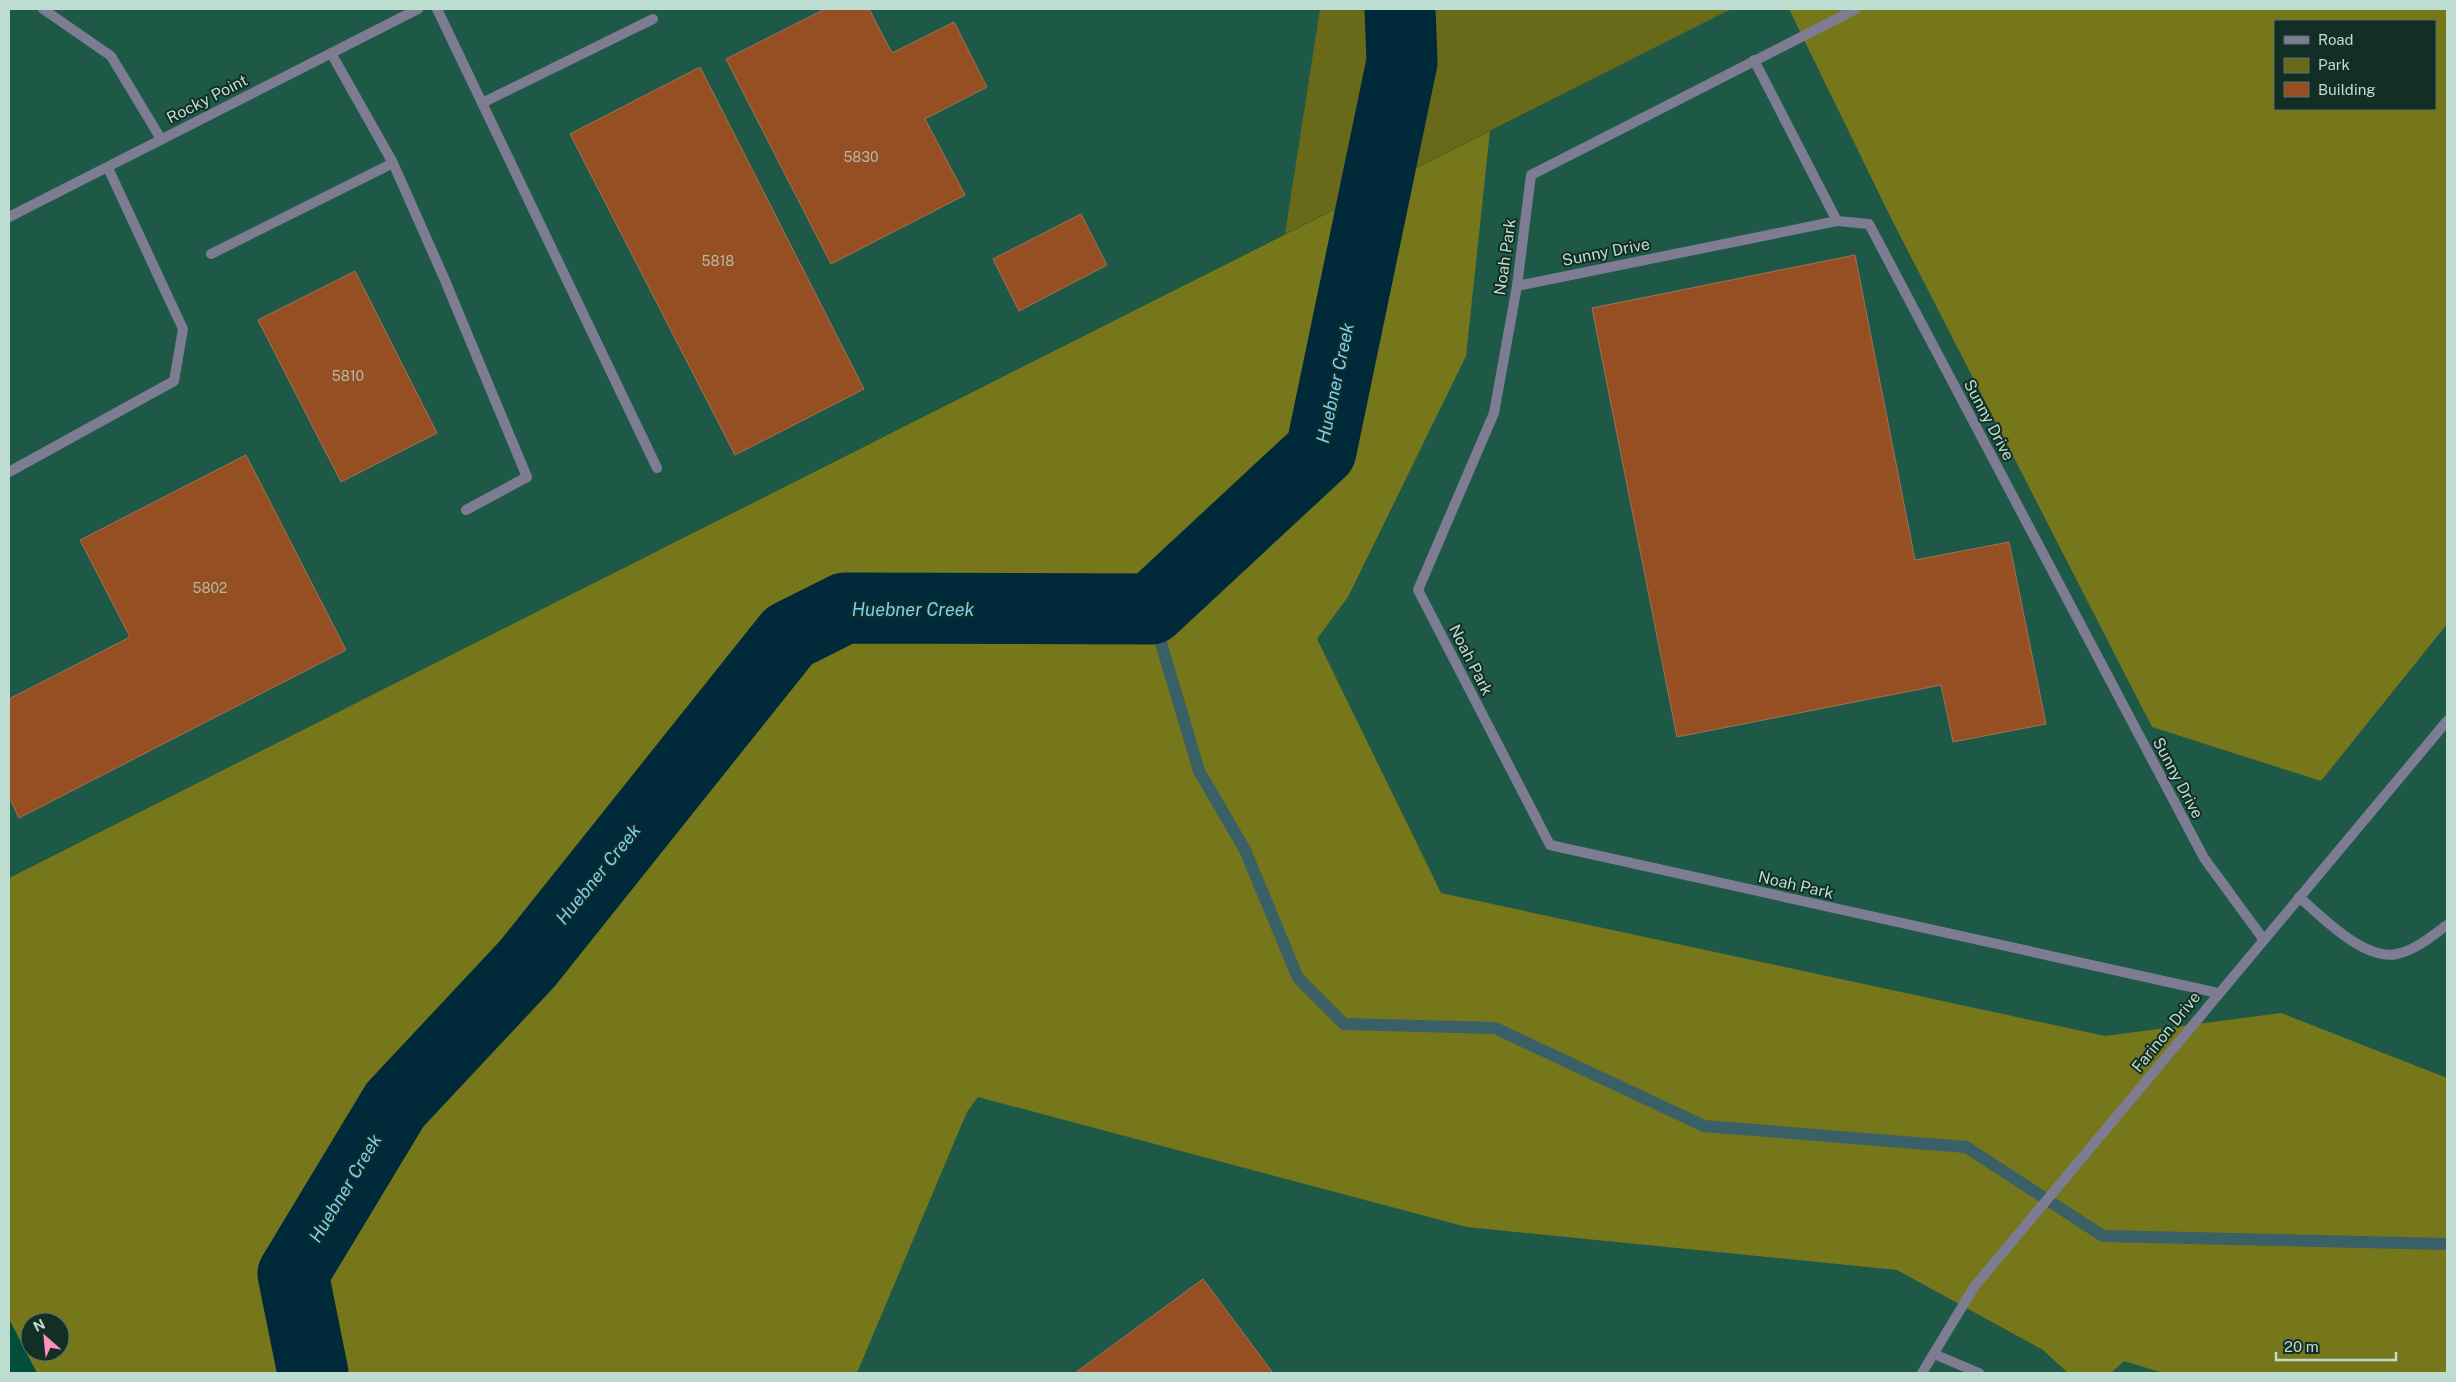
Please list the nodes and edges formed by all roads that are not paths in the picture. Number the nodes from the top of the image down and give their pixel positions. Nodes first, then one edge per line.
1 (43, 9) edge
2 (418, 9) edge
3 (437, 9) edge
4 (1856, 9) edge
5 (654, 20) dead end
6 (331, 53) junction
7 (1754, 60) junction
8 (482, 103) junction
9 (161, 139) junction
10 (393, 163) junction
11 (108, 168) junction
12 (9, 217) edge
13 (1837, 221) junction
14 (211, 254) dead end
15 (1517, 286) junction
16 (657, 468) dead end
17 (9, 472) edge
18 (466, 510) dead end
19 (2447, 721) edge
20 (2299, 897) junction
21 (2447, 925) edge
22 (2264, 940) junction
23 (2218, 993) junction
24 (1934, 1354) junction
25 (1922, 1373) edge
26 (1979, 1373) edge

1 - 9 street
2 - 6 street, Rocky Point
3 - 8 street
4 - 7 street, Noah Park
5 - 8 street
6 - 9 street, Rocky Point
6 - 10 street
7 - 13 street
7 - 15 street, Noah Park
8 - 16 street
9 - 11 street, Rocky Point
10 - 14 street
10 - 18 street
11 - 12 street, Rocky Point
11 - 17 street
13 - 15 street, Sunny Drive
13 - 22 street, Sunny Drive
15 - 23 street, Noah Park
19 - 20 street, Farinon Drive
20 - 21 street
20 - 22 street, Farinon Drive
22 - 23 street, Farinon Drive
23 - 24 street, Farinon Drive
24 - 25 street, Farinon Drive
24 - 26 street

